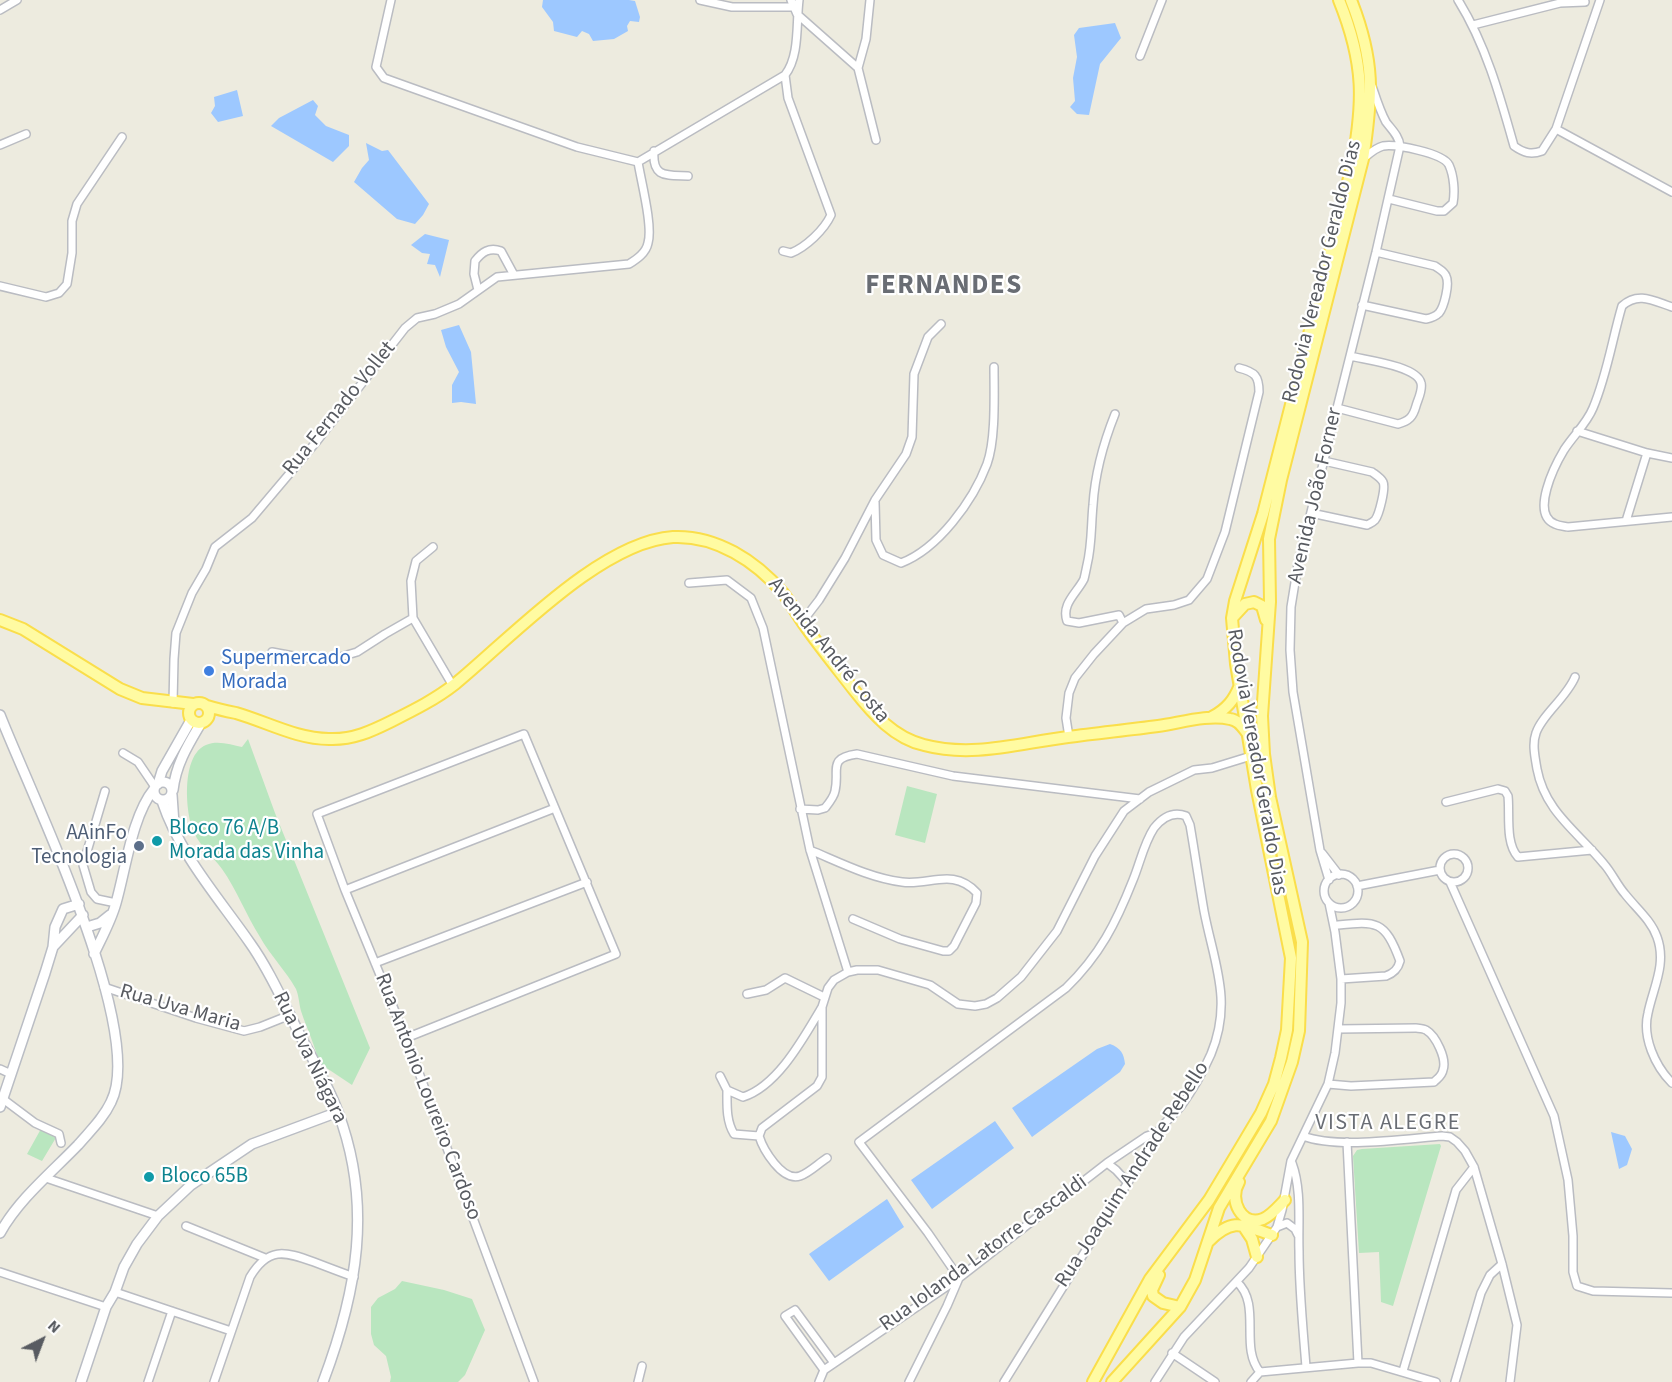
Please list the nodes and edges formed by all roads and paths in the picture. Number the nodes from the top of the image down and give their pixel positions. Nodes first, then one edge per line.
1 (17, 0) edge
2 (390, 0) edge
3 (699, 0) edge
4 (799, 0) edge
5 (870, 0) edge
6 (1162, 0) edge
7 (1339, 0) edge
8 (1351, 0) edge
9 (1458, 0) edge
10 (1600, 0) edge
11 (1585, 1) edge
12 (794, 7) edge
13 (0, 10) edge
14 (1596, 11) junction
15 (1473, 25) junction
16 (1140, 56) dead end
17 (858, 68) junction
18 (784, 75) junction
19 (1371, 80) junction
20 (1556, 129) junction
21 (27, 134) dead end
22 (122, 137) dead end
23 (876, 140) dead end
24 (0, 145) edge
25 (1400, 146) junction
26 (654, 151) junction
27 (1363, 159) junction
28 (638, 162) junction
29 (688, 176) dead end
30 (1672, 192) edge
31 (1389, 200) junction
32 (783, 251) dead end
33 (1376, 252) junction
34 (514, 274) junction
35 (0, 286) edge
36 (478, 290) junction
37 (1362, 305) junction
38 (1672, 307) edge
39 (941, 324) dead end
40 (1350, 356) junction
41 (994, 367) dead end
42 (1239, 368) dead end
43 (1336, 408) junction
44 (1115, 414) dead end
45 (1578, 431) junction
46 (1647, 453) junction
47 (1672, 458) edge
48 (1324, 462) junction
49 (874, 500) junction
50 (1311, 513) junction
51 (1672, 517) edge
52 (1626, 521) junction
53 (433, 547) dead end
54 (689, 583) dead end
55 (413, 618) junction
56 (1232, 618) junction
57 (0, 620) edge
58 (802, 622) junction
59 (1123, 623) junction
60 (1269, 638) junction
61 (272, 652) dead end
62 (1575, 677) dead end
63 (1240, 684) junction
64 (453, 686) junction
65 (175, 703) junction
66 (207, 706) junction
67 (227, 711) junction
68 (0, 716) edge
69 (195, 716) junction
70 (1209, 718) junction
71 (1248, 734) junction
72 (1069, 737) junction
73 (123, 753) dead end
74 (1251, 756) junction
75 (105, 791) dead end
76 (157, 792) junction
77 (172, 793) junction
78 (1140, 799) junction
79 (1446, 802) dead end
80 (555, 808) junction
81 (800, 809) junction
82 (174, 830) junction
83 (810, 849) junction
84 (1320, 850) junction
85 (1592, 850) junction
86 (1440, 870) junction
87 (1339, 875) junction
88 (1329, 880) junction
89 (1461, 880) junction
90 (587, 882) junction
91 (1450, 882) junction
92 (71, 886) junction
93 (1357, 886) junction
94 (345, 890) junction
95 (1456, 895) junction
96 (116, 903) junction
97 (1329, 903) junction
98 (78, 904) junction
99 (1343, 908) junction
100 (63, 909) junction
101 (112, 914) junction
102 (82, 915) junction
103 (853, 919) dead end
104 (1336, 928) junction
105 (67, 930) junction
106 (88, 930) junction
107 (53, 947) junction
108 (94, 954) junction
109 (375, 963) junction
110 (848, 972) junction
111 (1341, 978) junction
112 (104, 987) junction
113 (747, 994) dead end
114 (824, 997) junction
115 (822, 1007) junction
116 (290, 1015) junction
117 (1338, 1029) junction
118 (406, 1038) junction
119 (0, 1069) edge
120 (11, 1074) junction
121 (720, 1076) dead end
122 (4, 1083) edge
123 (1672, 1083) edge
124 (1328, 1084) junction
125 (727, 1090) junction
126 (1, 1103) edge
127 (338, 1112) junction
128 (1156, 1134) junction
129 (759, 1136) junction
130 (1303, 1136) junction
131 (1347, 1142) junction
132 (61, 1143) dead end
133 (827, 1158) dead end
134 (1291, 1161) junction
135 (1107, 1163) junction
136 (1245, 1163) junction
137 (1474, 1167) junction
138 (46, 1178) junction
139 (1127, 1182) junction
140 (1284, 1205) junction
141 (158, 1216) junction
142 (1299, 1218) junction
143 (186, 1226) dead end
144 (1244, 1227) junction
145 (1274, 1231) junction
146 (0, 1233) edge
147 (1299, 1239) junction
148 (1205, 1246) junction
149 (1257, 1257) junction
150 (266, 1258) junction
151 (1165, 1258) junction
152 (1502, 1264) junction
153 (0, 1272) edge
154 (354, 1277) junction
155 (959, 1278) junction
156 (1237, 1282) junction
157 (115, 1292) junction
158 (1672, 1293) edge
159 (106, 1307) junction
160 (1180, 1307) junction
161 (172, 1311) junction
162 (231, 1331) junction
163 (1172, 1353) junction
164 (834, 1363) junction
165 (1359, 1363) junction
166 (642, 1366) dead end
167 (1306, 1367) junction
168 (824, 1370) junction
169 (1403, 1371) junction
170 (1260, 1372) junction
171 (81, 1382) edge
172 (148, 1382) edge
173 (214, 1382) edge
174 (323, 1382) edge
175 (534, 1382) edge
176 (638, 1382) edge
177 (819, 1382) edge
178 (909, 1382) edge
179 (1004, 1382) edge
180 (1093, 1382) edge
181 (1112, 1382) edge
182 (1155, 1382) edge
183 (1215, 1382) edge
184 (1251, 1382) edge
185 (1436, 1382) edge
186 (1455, 1382) edge
187 (1510, 1382) edge

1 - 13 street
2 - 28 street
3 - 12 street
4 - 12 street
5 - 17 street
6 - 16 street
7 - 56 main road, Rodovia Vereador Geraldo Dias
8 - 19 main road, Rodovia Vereador Geraldo Dias
9 - 15 street
10 - 14 street
11 - 14 street
11 - 15 street
12 - 17 street
12 - 18 street
14 - 20 street
15 - 20 street
17 - 23 street
18 - 26 street
18 - 32 street
19 - 25 street
19 - 27 main road, Rodovia Vereador Geraldo Dias
20 - 30 street
21 - 24 street
22 - 35 street
25 - 27 street
25 - 31 street, Avenida João Forner
25 - 31 street
26 - 28 street
26 - 29 street
27 - 60 main road, Rodovia Vereador Geraldo Dias
28 - 34 street, Rua Fernado Vollet
31 - 33 street, Avenida João Forner
33 - 37 street, Avenida João Forner
33 - 37 street
34 - 36 street, Rua Fernado Vollet
34 - 36 street
36 - 65 street, Rua Fernado Vollet
37 - 40 street, Avenida João Forner
38 - 45 street
39 - 49 street
40 - 43 street, Avenida João Forner
40 - 43 street
41 - 49 street
42 - 59 street
43 - 48 street, Avenida João Forner
44 - 59 street
45 - 46 street
45 - 52 street
46 - 47 street
46 - 52 street
48 - 50 street, Avenida João Forner
48 - 50 street
49 - 58 street
50 - 84 street, Avenida João Forner
51 - 52 street
53 - 55 street
54 - 81 street
55 - 61 street
55 - 64 street
56 - 60 main road
56 - 63 main road, Rodovia Vereador Geraldo Dias
57 - 65 main road
58 - 64 main road, Avenida André Costa
58 - 72 main road, Avenida André Costa
59 - 72 street
60 - 136 main road, Rodovia Vereador Geraldo Dias
62 - 85 street
63 - 70 main road, Avenida André Costa
63 - 71 main road, Rodovia Vereador Geraldo Dias
64 - 67 main road, Avenida André Costa
65 - 69 main road
66 - 67 main road, Avenida André Costa
66 - 69 main road
66 - 69 main road, Avenida André Costa
67 - 69 main road
68 - 92 street
69 - 76 street
69 - 77 street, Rua Uva Niágara
70 - 71 main road, Avenida André Costa
70 - 72 main road, Avenida André Costa
71 - 74 main road, Rodovia Vereador Geraldo Dias
73 - 76 street
74 - 78 street
74 - 151 main road, Rodovia Vereador Geraldo Dias
75 - 96 street
76 - 77 street
76 - 77 street
76 - 82 street, Rua Uva Niágara
76 - 96 street
77 - 82 street, Rua Uva Niágara
78 - 81 street
78 - 110 street
79 - 85 street
80 - 90 street
80 - 94 street
80 - 94 street, Rua Antonio Loureiro Cardoso
81 - 83 street
82 - 116 street, Rua Uva Niágara
83 - 103 street
83 - 110 street
84 - 87 street, Avenida João Forner
84 - 88 street, Avenida João Forner
85 - 123 street
86 - 89 street
86 - 91 street
86 - 93 street
87 - 88 street
87 - 93 street
88 - 97 street
89 - 91 street
89 - 95 street
90 - 109 street
90 - 118 street
91 - 95 street
92 - 98 street
92 - 100 street
93 - 99 street
94 - 109 street, Rua Antonio Loureiro Cardoso
95 - 158 street
96 - 101 street
97 - 99 street
97 - 104 street
98 - 100 street
98 - 102 street
99 - 104 street
100 - 107 street
101 - 106 street
101 - 108 street
102 - 105 street
102 - 106 street
104 - 111 street
104 - 111 street
105 - 106 street
105 - 107 street
106 - 108 street
107 - 120 street
108 - 112 street
109 - 118 street, Rua Antonio Loureiro Cardoso
110 - 114 street
111 - 117 street
112 - 116 street, Rua Uva Maria
112 - 138 street
113 - 114 street
114 - 115 street
115 - 125 street
115 - 129 street
116 - 127 street, Rua Uva Niágara
117 - 124 street
117 - 124 street
118 - 175 street, Rua Antonio Loureiro Cardoso
119 - 120 street
120 - 122 street
121 - 125 street
122 - 126 street
124 - 130 street
125 - 129 street
126 - 132 street
127 - 141 street
127 - 154 street, Rua Uva Niágara
128 - 135 street, Rua Iolanda Latorre Cascaldi
128 - 139 street, Rua Joaquim Andrade Rebello
128 - 155 street, Rua Joaquim Andrade Rebello
129 - 133 street
130 - 131 street
130 - 134 street
131 - 137 street
131 - 165 street
134 - 140 street
134 - 142 street
135 - 139 street
135 - 155 street, Rua Iolanda Latorre Cascaldi
136 - 140 main road
136 - 148 main road, Rodovia Vereador Geraldo Dias
137 - 152 street
137 - 169 street
138 - 141 street
138 - 146 street
139 - 179 street, Rua Joaquim Andrade Rebello
140 - 142 street
140 - 145 street
141 - 157 street
142 - 147 street
143 - 150 street
144 - 145 main road
144 - 148 main road
144 - 149 main road
145 - 147 street
145 - 149 street
147 - 167 street
148 - 160 main road, Rodovia Vereador Geraldo Dias
149 - 156 street
150 - 154 street
150 - 162 street
151 - 160 main road
151 - 180 main road, Rodovia Vereador Geraldo Dias
152 - 186 street
152 - 187 street
153 - 159 street
154 - 174 street, Rua Uva Niágara
155 - 164 street, Rua Iolanda Latorre Cascaldi
155 - 178 street
156 - 163 street
156 - 170 street
157 - 159 street
157 - 161 street
159 - 171 street
160 - 181 main road, Rodovia Vereador Geraldo Dias
161 - 162 street
161 - 172 street
162 - 173 street
163 - 182 street
163 - 183 street
164 - 168 street, Rua Iolanda Latorre Cascaldi
164 - 168 street
165 - 167 street
165 - 169 street
166 - 176 street
167 - 170 street
168 - 177 street
169 - 185 street
170 - 184 street

